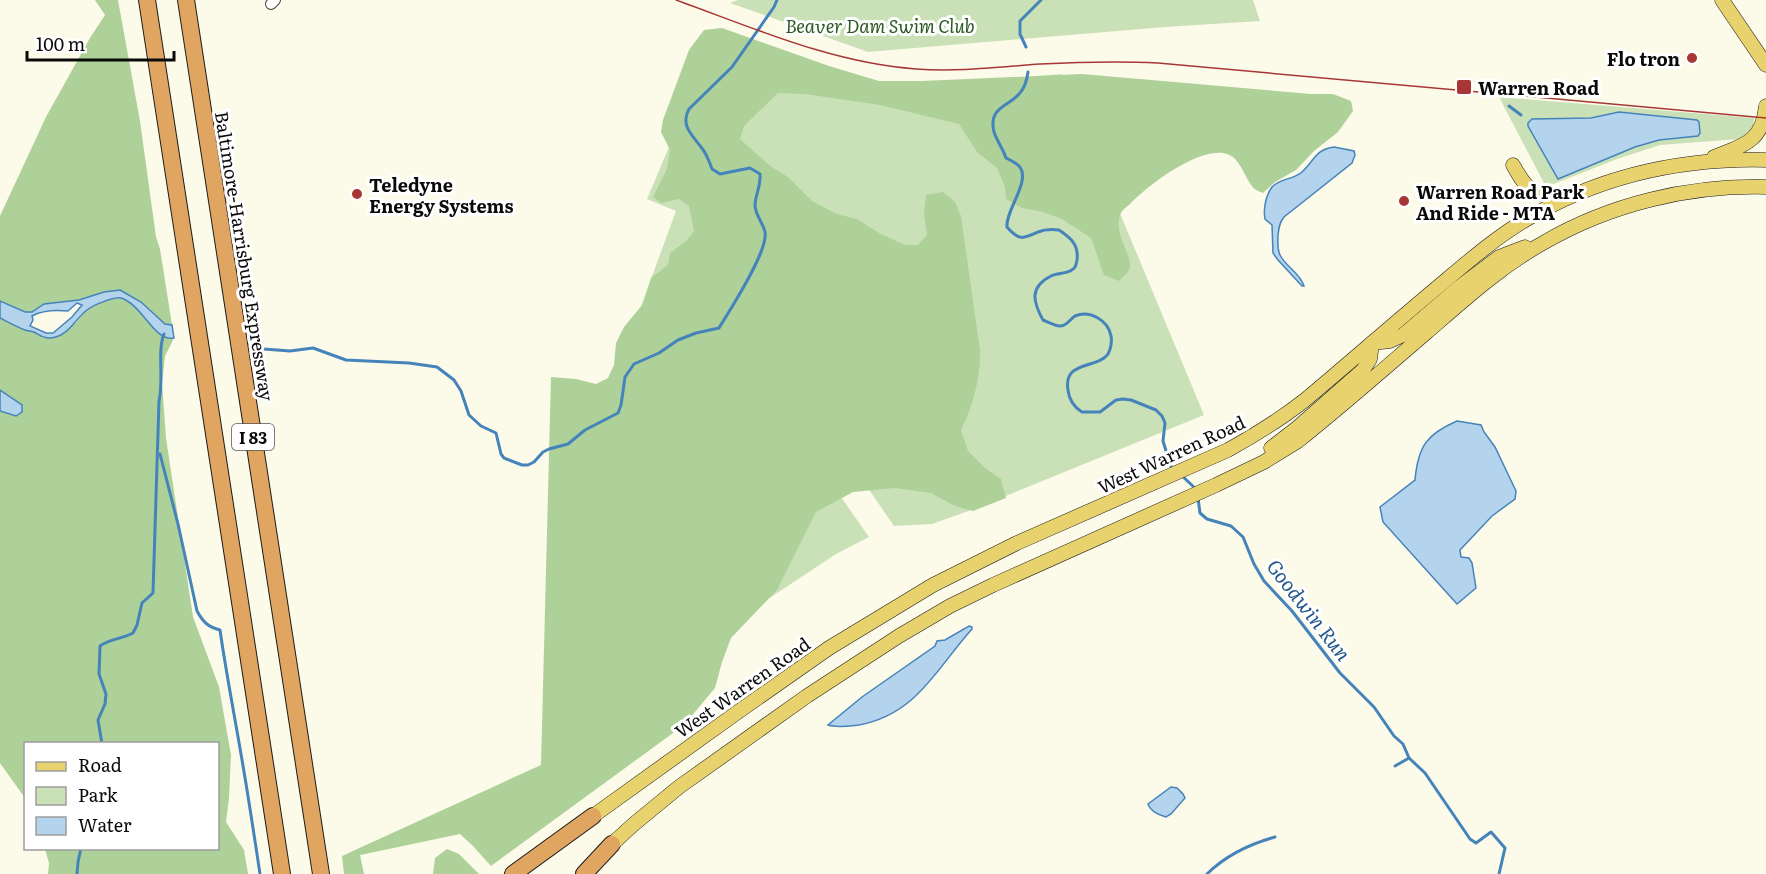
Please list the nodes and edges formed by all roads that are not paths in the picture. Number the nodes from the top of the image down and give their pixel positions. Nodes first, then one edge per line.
1 (147, 0) edge
2 (186, 0) edge
3 (1722, 0) edge
4 (1766, 65) edge
5 (1766, 106) edge
6 (1766, 160) edge
7 (1706, 161) junction
8 (1513, 165) dead end
9 (1766, 188) edge
10 (1577, 193) junction
11 (1568, 230) junction
12 (1372, 343) junction
13 (1236, 476) junction
14 (593, 816) joint
15 (612, 844) joint
16 (282, 874) edge
17 (321, 874) edge
18 (513, 874) edge
19 (584, 874) edge

1 - 16 highway, I 83
2 - 17 highway, Baltimore-Harrisburg Expressway / I 83
3 - 4 main road
5 - 7 main road
6 - 7 main road, West Warren Road
7 - 10 main road, West Warren Road
8 - 10 main road
9 - 11 main road
10 - 12 main road, West Warren Road
11 - 12 main road
11 - 13 main road
12 - 13 main road
12 - 14 main road, West Warren Road
13 - 15 main road
14 - 18 highway
15 - 19 highway

